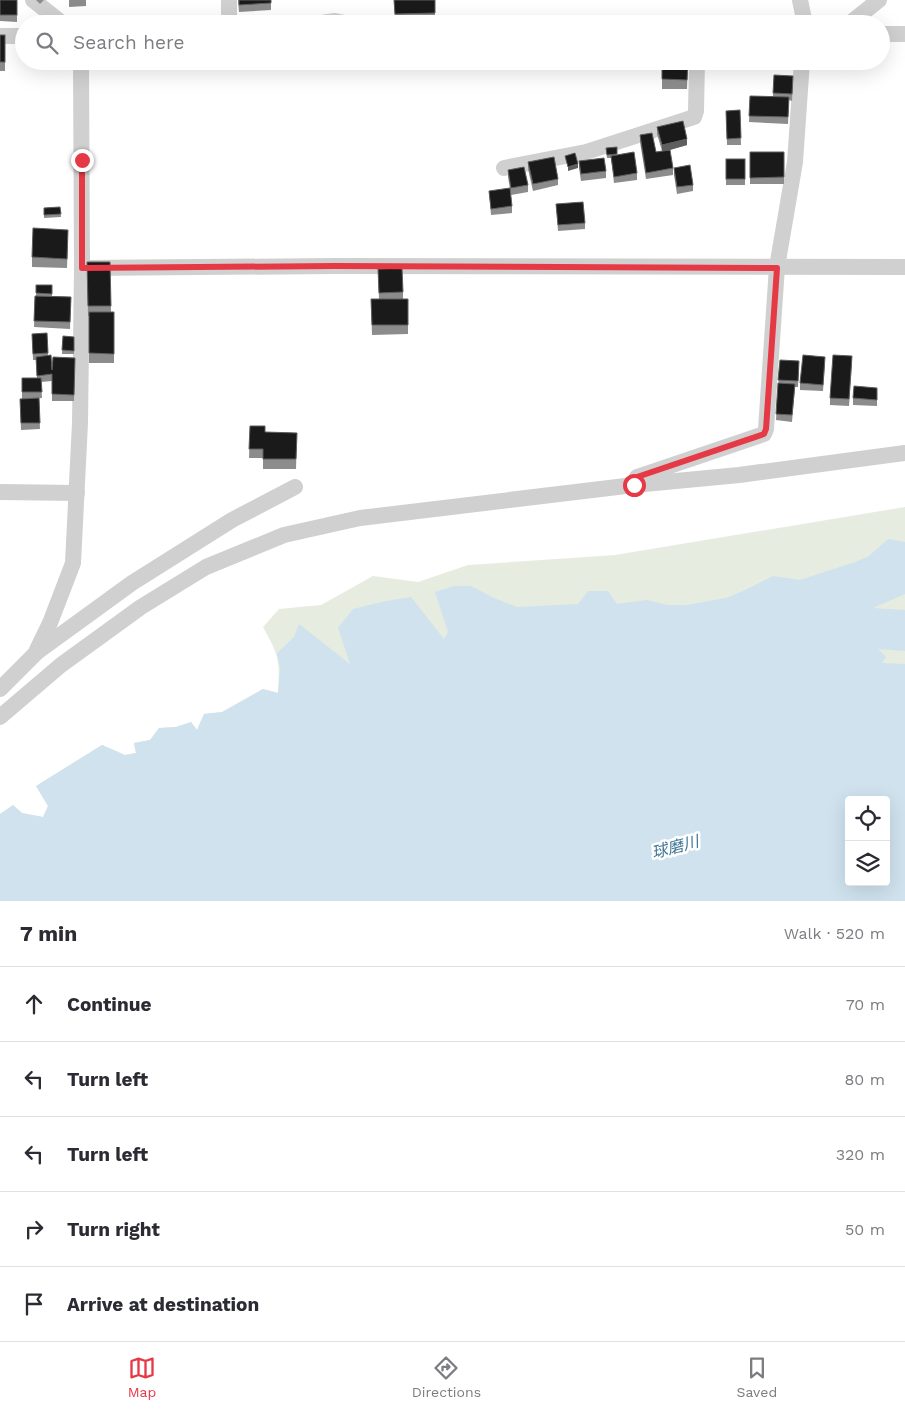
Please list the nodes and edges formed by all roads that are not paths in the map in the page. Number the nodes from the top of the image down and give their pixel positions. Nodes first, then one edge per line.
1 (33, 0) edge
2 (229, 0) edge
3 (800, 0) edge
4 (880, 0) edge
5 (51, 15) edge
6 (229, 15) edge
7 (803, 15) edge
8 (861, 15) edge
9 (890, 34) edge
10 (905, 34) edge
11 (0, 36) edge
12 (15, 36) edge
13 (81, 70) edge
14 (697, 70) edge
15 (801, 70) edge
16 (504, 168) dead end
17 (905, 267) edge
18 (82, 268) junction
19 (777, 268) junction
20 (905, 453) edge
21 (634, 485) junction
22 (295, 487) dead end
23 (0, 492) edge
24 (77, 493) junction
25 (35, 654) junction
26 (0, 689) edge
27 (0, 717) edge

1 - 5 street
2 - 6 street
3 - 7 street
4 - 8 street
9 - 10 street
11 - 12 street
13 - 18 street
14 - 16 street
15 - 19 street
17 - 19 street
18 - 19 street
18 - 24 street
19 - 21 street
20 - 21 street
21 - 27 street
22 - 25 street
23 - 24 street
24 - 25 street
25 - 26 street

